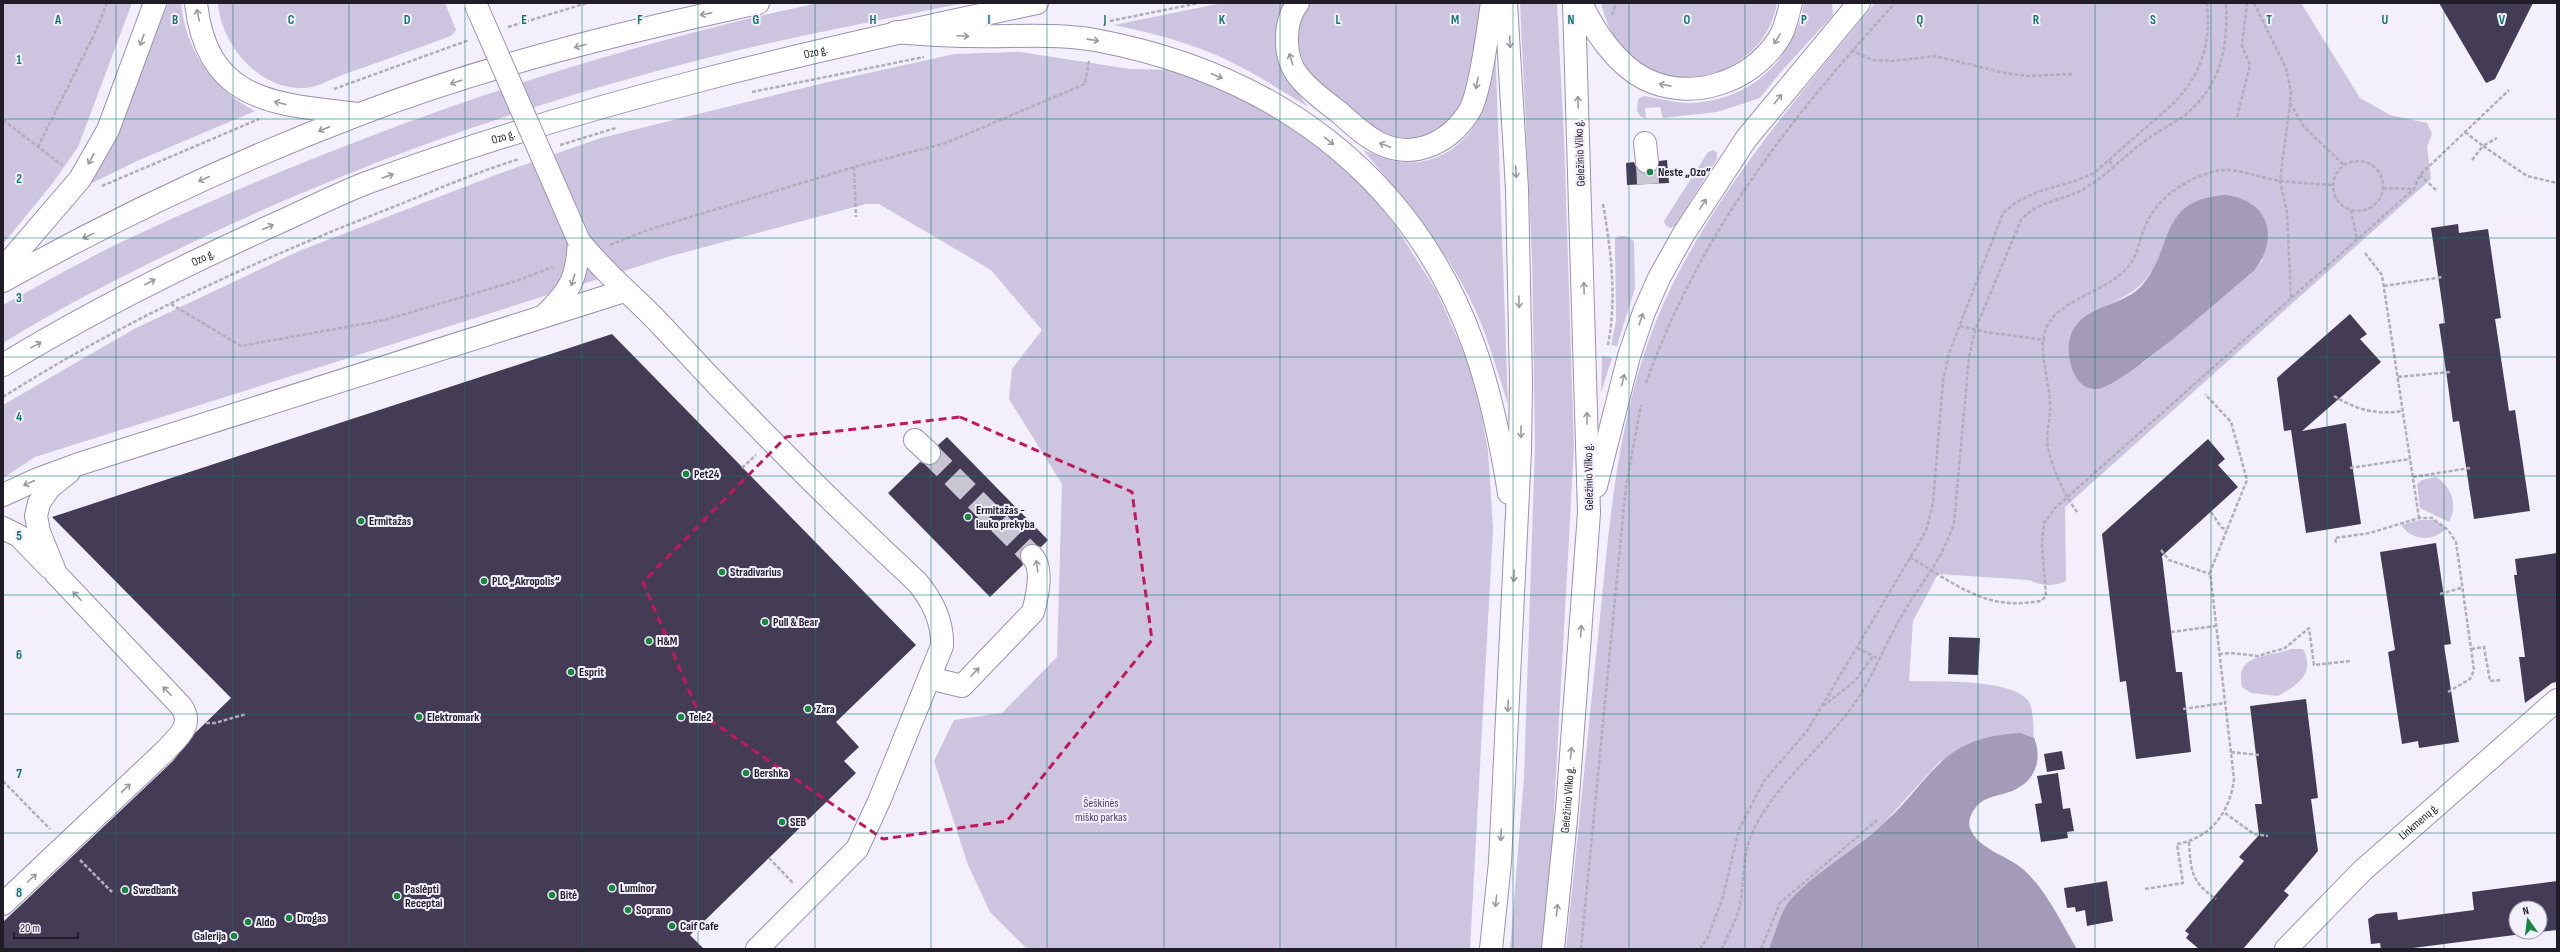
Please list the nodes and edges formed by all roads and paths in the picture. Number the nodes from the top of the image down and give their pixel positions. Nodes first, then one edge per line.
1 (107, 3) edge
2 (155, 3) edge
3 (196, 3) edge
4 (475, 3) edge
5 (758, 3) edge
6 (1036, 3) edge
7 (1199, 3) edge
8 (1298, 3) edge
9 (1492, 3) edge
10 (1506, 3) edge
11 (1574, 3) edge
12 (1581, 3) edge
13 (1616, 3) edge
14 (1791, 3) edge
15 (1859, 3) edge
16 (1895, 3) edge
17 (2207, 3) edge
18 (2226, 3) edge
19 (2247, 3) edge
20 (2254, 3) edge
21 (896, 32) junction
22 (1833, 34) junction
23 (1093, 40) junction
24 (1605, 42) junction
25 (1852, 50) junction
26 (2072, 74) dead end
27 (2509, 90) dead end
28 (2290, 103) junction
29 (360, 114) junction
30 (2237, 117) dead end
31 (3, 120) edge
32 (2465, 132) junction
33 (2497, 138) dead end
34 (2483, 146) junction
35 (38, 147) junction
36 (2472, 160) dead end
37 (2109, 161) junction
38 (2344, 165) junction
39 (2115, 166) junction
40 (854, 167) junction
41 (2420, 174) junction
42 (80, 179) junction
43 (2280, 181) junction
44 (2557, 183) edge
45 (2333, 185) junction
46 (2383, 188) junction
47 (2414, 189) junction
48 (2436, 190) dead end
49 (1603, 203) dead end
50 (2351, 210) junction
51 (856, 217) dead end
52 (2357, 239) junction
53 (584, 247) junction
54 (2365, 253) dead end
55 (554, 266) dead end
56 (3, 269) edge
57 (2442, 277) dead end
58 (3, 281) edge
59 (2384, 286) junction
60 (624, 291) junction
61 (2291, 298) junction
62 (170, 304) dead end
63 (541, 318) junction
64 (1960, 326) junction
65 (1975, 330) junction
66 (2045, 340) junction
67 (1629, 356) junction
68 (1653, 363) junction
69 (3, 365) edge
70 (2450, 372) dead end
71 (2398, 377) junction
72 (1646, 384) dead end
73 (2205, 394) dead end
74 (2334, 396) dead end
75 (1642, 398) dead end
76 (2403, 411) junction
77 (2410, 459) junction
78 (79, 464) junction
79 (2350, 468) dead end
80 (2470, 468) dead end
81 (2412, 477) junction
82 (3, 495) edge
83 (2067, 497) junction
84 (2078, 512) dead end
85 (2211, 512) dead end
86 (1589, 513) junction
87 (2419, 518) junction
88 (3, 528) edge
89 (2227, 530) junction
90 (1515, 537) junction
91 (2336, 544) dead end
92 (2161, 550) dead end
93 (1032, 556) tunnel mouth
94 (1910, 558) junction
95 (1932, 571) junction
96 (56, 574) junction
97 (2210, 574) junction
98 (2461, 588) junction
99 (2440, 594) dead end
100 (2216, 626) junction
101 (2171, 632) dead end
102 (1857, 648) junction
103 (2471, 649) junction
104 (2220, 654) junction
105 (1873, 656) junction
106 (1880, 659) junction
107 (2350, 661) dead end
108 (929, 678) junction
109 (2501, 680) dead end
110 (2448, 692) dead end
111 (2557, 700) edge
112 (2225, 703) junction
113 (1821, 708) junction
114 (2183, 708) dead end
115 (246, 714) dead end
116 (188, 722) junction
117 (2231, 752) junction
118 (2259, 755) dead end
119 (3, 781) edge
120 (2225, 813) junction
121 (1877, 820) dead end
122 (2268, 836) dead end
123 (2189, 842) junction
124 (66, 845) junction
125 (769, 858) dead end
126 (2145, 889) dead end
127 (112, 892) dead end
128 (809, 899) junction
129 (2216, 899) dead end
130 (3, 904) edge
131 (757, 949) edge
132 (1491, 949) edge
133 (1553, 949) edge
134 (1581, 949) edge
135 (1700, 949) edge
136 (1722, 949) edge
137 (1761, 949) edge
138 (2286, 949) edge

1 - 35 path
2 -> 42 main road
29 -> 3 main road
4 - 53 main road, bridge
5 -> 29 main road
6 - 21 main road, Ozo g.
7 - 23 path
9 -> 8 main road
10 -> 90 main road
86 -> 11 main road, Geležinio Vilko g.
12 - 24 main road
13 - 24 path
14 -> 24 main road
15 - 22 main road
16 - 25 path
17 - 37 path
18 - 39 path
19 - 30 path
20 - 28 path
21 -> 23 main road
69 -> 21 main road, Ozo g.
22 - 25 path
67 -> 22 main road
23 - 40 path
23 -> 90 main road
25 - 26 path
25 - 68 path
27 - 32 path
28 - 38 path
28 - 43 path
29 -> 58 main road
31 - 35 path
32 - 34 path
32 - 41 path
33 - 34 path
34 - 36 path
34 - 44 path
35 - 42 path
37 - 39 path
37 - 64 path
38 - 45 path
38 - 46 path
39 - 65 path
40 - 51 path
40 - 53 path
41 - 47 path
41 - 48 path
42 - 56 main road
43 - 45 path
43 - 61 path
43 - 66 path
45 - 50 path
46 - 47 path
46 - 50 path
47 - 52 path
49 - 67 path
50 - 52 path
52 - 61 path
53 - 60 main road
53 -> 63 main road
54 - 59 path
55 - 62 path
57 - 59 path
59 - 71 path
60 - 63 main road
60 - 108 main road
61 - 83 path
63 - 78 main road
64 - 65 path
64 - 94 path
65 - 66 path
65 - 95 path
66 - 83 path
67 - 68 path
86 -> 67 main road
68 - 72 path
70 - 71 path
71 - 76 path
73 - 89 path
74 - 76 path
75 - 134 path
76 - 77 path
77 - 79 path
77 - 81 path
78 -> 82 main road
78 - 96 main road
80 - 81 path
81 - 87 path
83 - 84 path
83 - 95 path
85 - 89 path
133 -> 86 main road, Geležinio Vilko g.
87 - 91 path
87 - 98 path
88 - 96 main road
89 - 97 path
90 -> 132 main road
92 - 97 path
108 -> 93 main road
94 - 95 path
94 - 102 path
95 - 106 path
116 -> 96 main road
97 - 100 path
98 - 99 path
98 - 103 path
100 - 101 path
100 - 104 path
102 - 105 path
102 - 113 path
103 - 109 path
103 - 110 path
104 - 107 path
104 - 112 path
105 - 106 path
105 - 113 path
106 - 136 path
108 - 128 main road
111 - 138 main road, Linkmenų g.
112 - 114 path
112 - 117 path
113 - 135 path
115 - 116 path
124 -> 116 main road
117 - 118 path
117 - 120 path
119 - 124 path
120 - 122 path
120 - 123 path
121 - 137 path
123 - 126 path
123 - 129 path
124 - 127 path
130 -> 124 main road
125 - 128 path
128 - 131 main road

